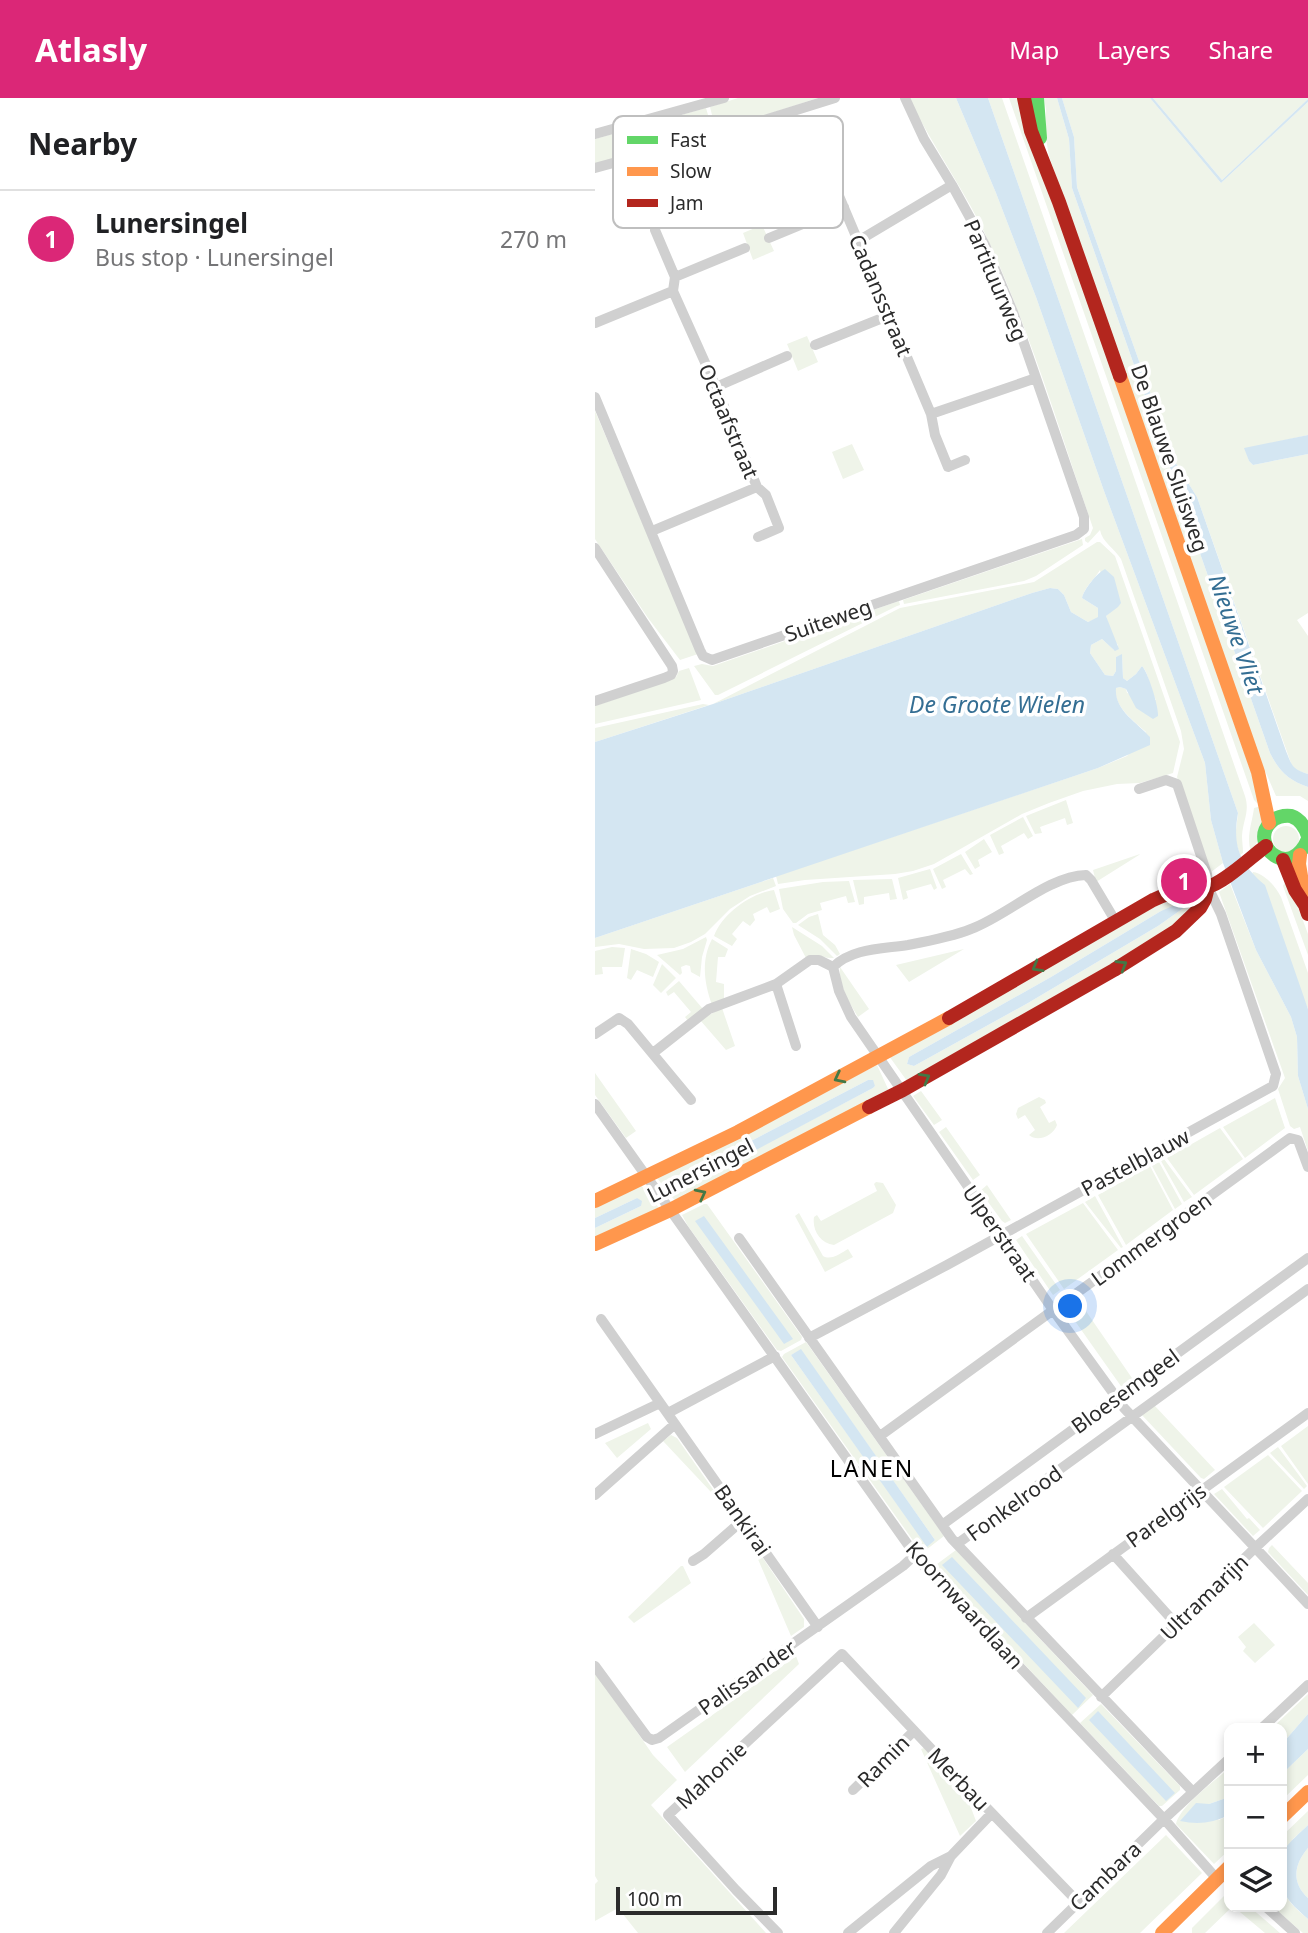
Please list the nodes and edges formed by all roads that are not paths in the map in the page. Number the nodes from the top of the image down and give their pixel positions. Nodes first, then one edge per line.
1 (724, 98) edge
2 (835, 98) edge
3 (905, 98) edge
4 (1024, 98) edge
5 (1037, 98) edge
6 (660, 116) edge
7 (777, 116) edge
8 (613, 129) edge
9 (595, 134) edge
10 (1042, 159) junction
11 (613, 164) edge
12 (595, 169) edge
13 (952, 185) junction
14 (844, 207) edge
15 (793, 228) edge
16 (655, 230) dead end
17 (769, 238) dead end
18 (858, 241) junction
19 (745, 248) dead end
20 (675, 277) junction
21 (673, 291) junction
22 (890, 315) junction
23 (595, 323) edge
24 (815, 345) dead end
25 (787, 356) dead end
26 (1036, 378) junction
27 (716, 387) junction
28 (595, 397) edge
29 (931, 414) junction
30 (965, 460) dead end
31 (757, 487) junction
32 (652, 531) junction
33 (758, 537) dead end
34 (595, 548) edge
35 (595, 701) edge
36 (1258, 772) junction
37 (1139, 789) dead end
38 (1286, 816) junction
39 (1269, 823) junction
40 (1307, 832) edge
41 (1273, 853) junction
42 (1300, 855) junction
43 (1212, 884) junction
44 (1307, 909) edge
45 (1116, 922) junction
46 (833, 967) junction
47 (776, 984) junction
48 (595, 1034) edge
49 (796, 1046) dead end
50 (653, 1053) junction
51 (879, 1057) junction
52 (903, 1090) junction
53 (691, 1100) dead end
54 (595, 1104) edge
55 (1308, 1167) edge
56 (646, 1177) junction
57 (595, 1200) edge
58 (670, 1210) junction
59 (1001, 1234) junction
60 (739, 1238) dead end
61 (595, 1244) edge
62 (1308, 1258) edge
63 (1308, 1289) edge
64 (1053, 1310) junction
65 (601, 1320) dead end
66 (809, 1338) junction
67 (775, 1356) junction
68 (1117, 1397) junction
69 (660, 1403) junction
70 (668, 1413) junction
71 (1308, 1413) edge
72 (1132, 1417) junction
73 (675, 1424) junction
74 (595, 1434) edge
75 (880, 1436) junction
76 (1200, 1490) junction
77 (595, 1495) edge
78 (1308, 1499) edge
79 (743, 1520) junction
80 (942, 1525) junction
81 (957, 1544) junction
82 (1255, 1548) junction
83 (1114, 1554) junction
84 (915, 1555) junction
85 (693, 1561) dead end
86 (1308, 1604) edge
87 (1026, 1618) junction
88 (1176, 1624) junction
89 (818, 1627) junction
90 (842, 1654) joint
91 (595, 1666) edge
92 (1308, 1685) edge
93 (1101, 1698) junction
94 (1267, 1723) edge
95 (913, 1731) junction
96 (1224, 1764) edge
97 (853, 1790) dead end
98 (1308, 1792) edge
99 (1190, 1795) junction
100 (1287, 1812) edge
101 (992, 1813) junction
102 (1167, 1816) junction
103 (951, 1856) junction
104 (1224, 1872) edge
105 (1224, 1874) edge
106 (905, 1888) junction
107 (1078, 1902) junction
108 (918, 1903) junction
109 (1272, 1912) edge
110 (778, 1933) edge
111 (848, 1933) edge
112 (894, 1933) edge
113 (1047, 1933) edge
114 (1162, 1933) edge
115 (1295, 1933) edge

1 - 6 street
2 - 7 street
3 - 13 street, Partituurweg
4 - 10 street, De Blauwe Sluisweg
5 - 10 street, De Blauwe Sluisweg
8 - 9 street
10 - 36 street, De Blauwe Sluisweg
11 - 12 street
13 - 18 street
13 - 26 street, Partituurweg
14 - 18 street, Cadansstraat
15 - 17 street
16 - 20 street
18 - 22 street, Cadansstraat
19 - 20 street
20 - 21 street
21 - 23 street
21 - 27 street, Octaafstraat
22 - 24 street
22 - 29 street, Cadansstraat
25 - 27 street
26 - 29 street
26 - 32 street, Suiteweg
27 - 31 street, Octaafstraat
28 - 32 street, Suiteweg
29 - 30 street, Cadansstraat
31 - 32 street
31 - 33 street, Octaafstraat
34 - 35 street
36 - 38 street, De Blauwe Sluisweg
36 - 39 street, De Blauwe Sluisweg
37 - 43 street, Pastelblauw
38 - 39 street
38 - 40 street
39 - 41 street
40 - 42 street
41 - 42 street
41 - 43 street, Lunersingel
41 - 44 street
42 - 44 street
43 - 45 street, Lunersingel
52 -> 43 street, Lunersingel
43 - 59 street, Pastelblauw
45 - 46 street
45 -> 51 street, Lunersingel
46 - 47 street
46 - 51 street, Ulperstraat
47 - 49 street
47 - 50 street
48 - 50 street
50 - 53 street
51 - 52 street, Ulperstraat
51 -> 56 street, Lunersingel
58 -> 52 street, Lunersingel
52 - 59 street, Ulperstraat
54 - 56 street, Koornwaardlaan
55 - 64 street, Lommergroen
56 - 57 street, Lunersingel
56 - 58 street, Koornwaardlaan
58 - 61 street, Lunersingel
58 - 67 street, Koornwaardlaan
59 - 64 street, Ulperstraat
59 - 66 street, Pastelblauw
60 - 66 street, Koornwaardlaan
62 - 68 street, Bloesemgeel
63 - 72 street, Fonkelrood
64 - 68 street, Ulperstraat
64 - 75 street, Lommergroen
65 - 69 street, Bankirai
66 - 75 street, Koornwaardlaan
67 - 70 street
67 - 84 street, Koornwaardlaan
68 - 72 street, Ulperstraat
68 - 80 street, Bloesemgeel
69 - 70 street, Bankirai
69 - 74 street
70 - 73 street, Bankirai
71 - 76 street, Parelgrijs
72 - 76 street, Ulperstraat
72 - 81 street, Fonkelrood
73 - 77 street
73 - 79 street, Bankirai
75 - 80 street, Koornwaardlaan
76 - 82 street, Ulperstraat
76 - 83 street, Parelgrijs
78 - 82 street, Ultramarijn
79 - 85 street
79 - 89 street, Bankirai
80 - 81 street, Koornwaardlaan
81 - 87 street, Koornwaardlaan
82 - 86 street, Ulperstraat
82 - 88 street, Ultramarijn
83 - 87 street, Parelgrijs
83 - 88 street
84 - 89 street, Palissander
84 - 102 street, Koornwaardlaan
87 - 93 street, Koornwaardlaan
88 - 93 street, Ultramarijn
89 - 91 street, Palissander
90 - 95 street, Merbau
90 - 110 street, Mahonie
92 - 94 street
93 - 99 street, Koornwaardlaan
95 - 97 street, Ramin
95 - 101 street, Merbau
96 - 99 street, Cambara
98 - 100 street
99 - 102 street, Cambara
101 - 103 street
101 - 107 street, Merbau
102 - 104 street, Koornwaardlaan
102 - 107 street, Cambara
103 - 106 street
103 - 108 street
105 - 114 street
106 - 108 street
106 - 111 street
107 - 113 street, Cambara
108 - 112 street
109 - 115 street

